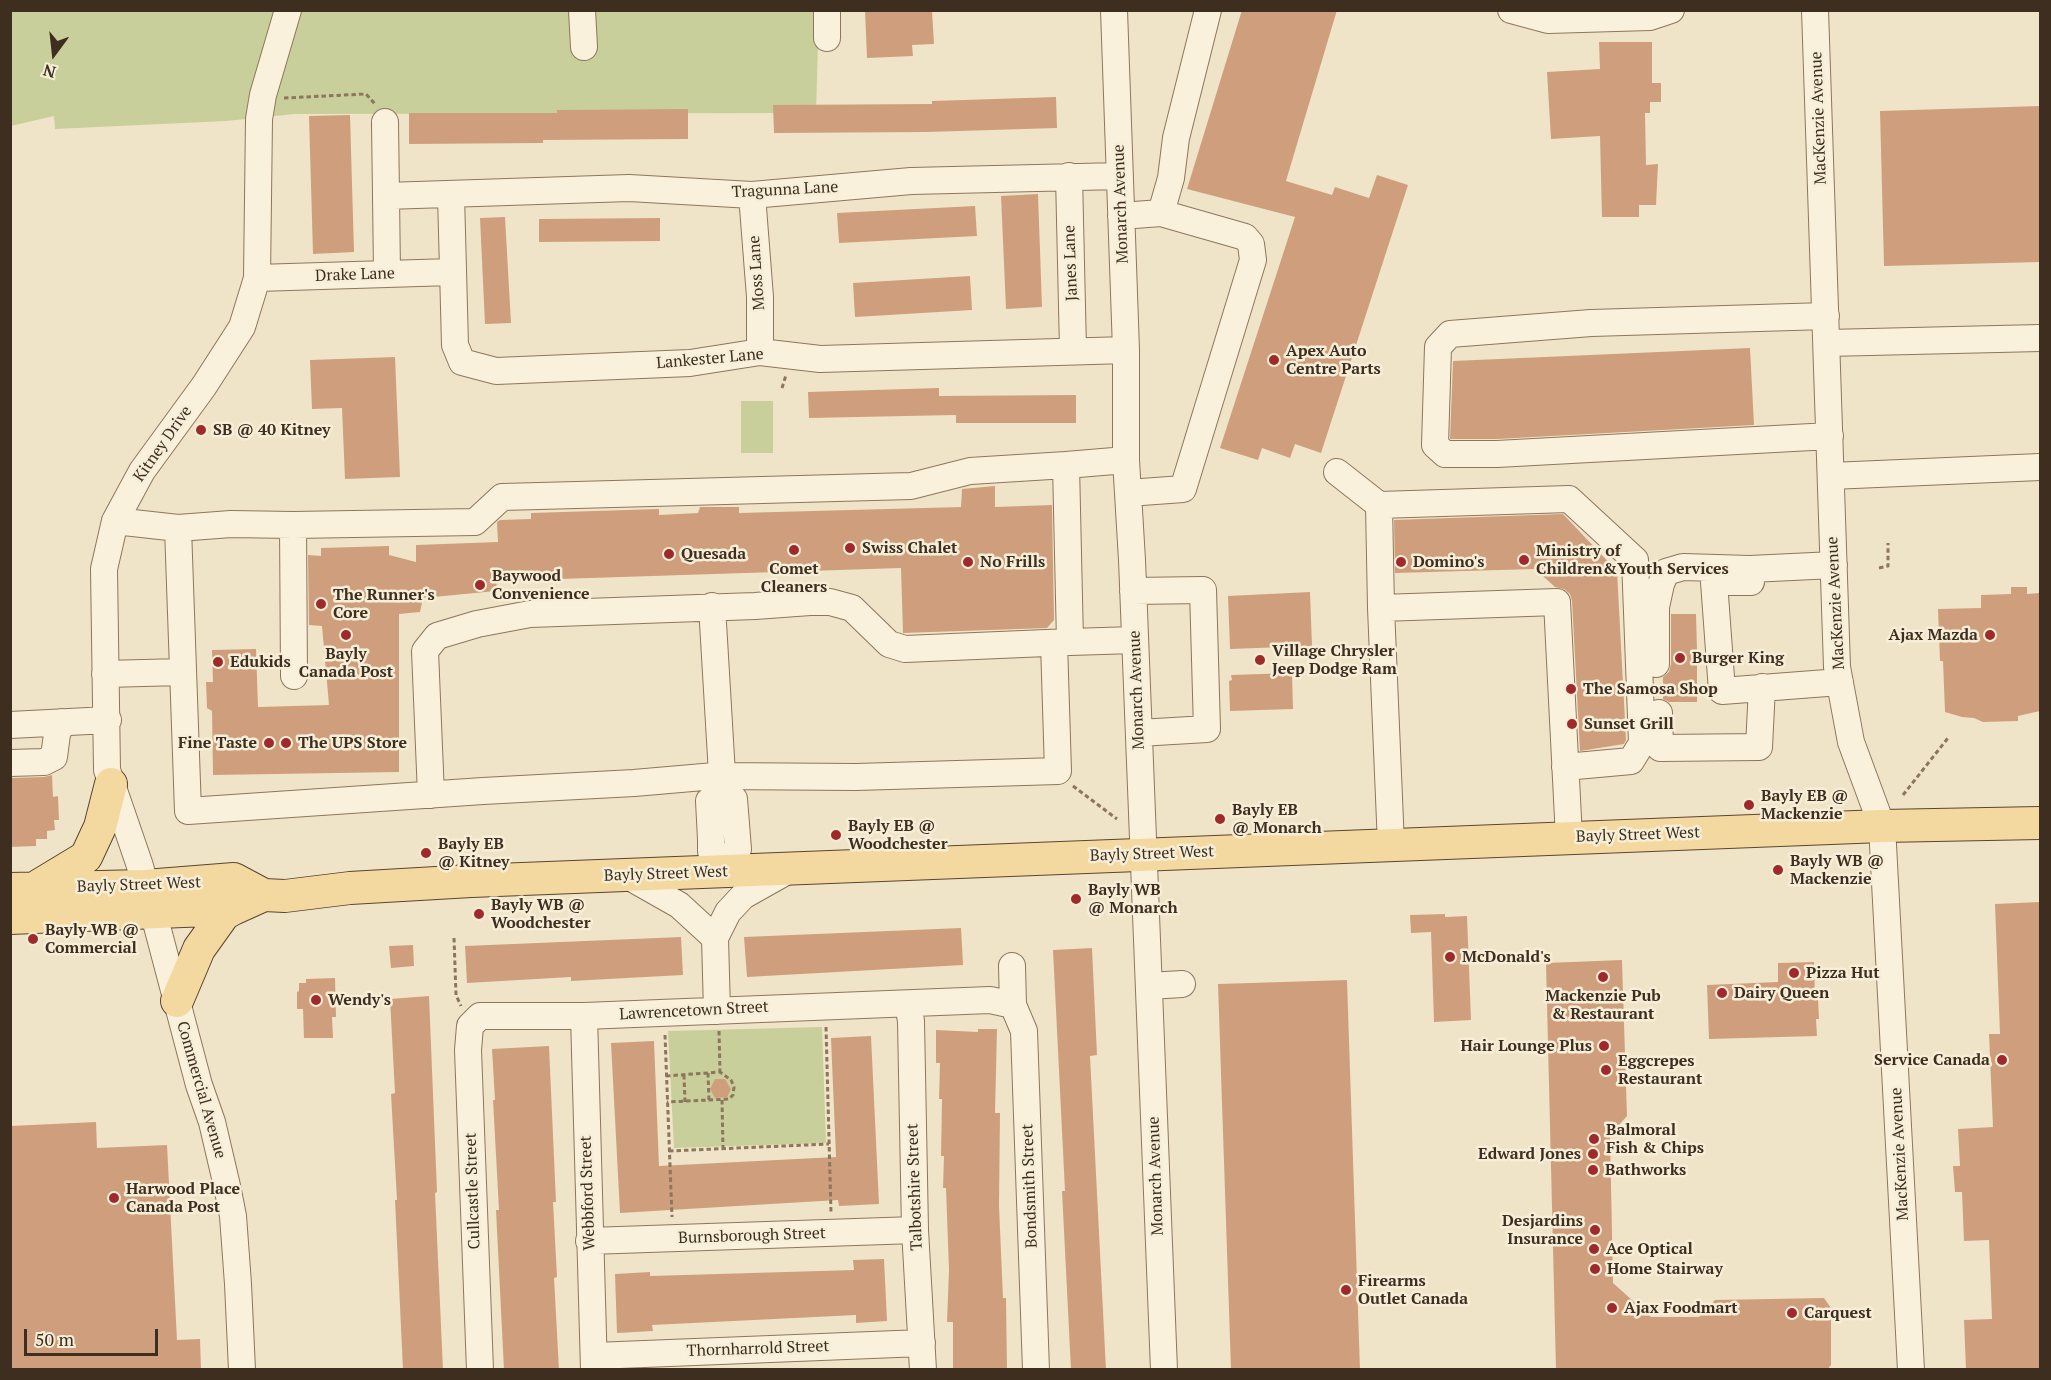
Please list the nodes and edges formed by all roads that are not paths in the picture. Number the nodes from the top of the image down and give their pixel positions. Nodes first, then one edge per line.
1 (288, 10) edge
2 (582, 10) edge
3 (827, 10) edge
4 (1114, 10) edge
5 (1208, 10) edge
6 (1511, 10) edge
7 (1671, 10) edge
8 (1813, 11) edge
9 (827, 38) dead end
10 (584, 47) dead end
11 (385, 122) road end
12 (1069, 176) junction
13 (1120, 176) junction
14 (451, 195) junction
15 (752, 195) junction
16 (386, 196) junction
17 (1161, 213) junction
18 (1121, 216) junction
19 (452, 272) junction
20 (387, 273) junction
21 (257, 278) junction
22 (1826, 316) junction
23 (2040, 338) edge
24 (1827, 343) junction
25 (1073, 350) junction
26 (1126, 350) junction
27 (760, 352) junction
28 (1830, 436) junction
29 (1126, 460) junction
30 (1066, 465) junction
31 (2040, 467) edge
32 (1337, 472) dead end
33 (1831, 476) junction
34 (1128, 493) junction
35 (1379, 505) junction
36 (115, 521) junction
37 (293, 525) junction
38 (178, 528) junction
39 (1834, 565) junction
40 (1750, 569) junction
41 (1133, 591) junction
42 (712, 606) junction
43 (1381, 608) junction
44 (1136, 640) junction
45 (1062, 643) junction
46 (182, 672) junction
47 (105, 674) junction
48 (294, 676) dead end
49 (1840, 682) junction
50 (1762, 687) junction
51 (108, 720) junction
52 (62, 722) junction
53 (10, 725) edge
54 (1139, 733) junction
55 (10, 763) edge
56 (1565, 767) junction
57 (111, 784) junction
58 (722, 784) junction
59 (431, 795) junction
60 (2040, 823) edge
61 (1882, 826) junction
62 (1569, 838) junction
63 (1391, 845) junction
64 (1144, 855) junction
65 (726, 865) junction
66 (791, 870) junction
67 (626, 875) junction
68 (23, 888) edge
69 (264, 895) junction
70 (149, 899) junction
71 (233, 909) junction
72 (10, 918) edge
73 (715, 938) junction
74 (1012, 966) dead end
75 (1182, 984) dead end
76 (1149, 986) junction
77 (177, 1001) junction
78 (908, 1004) junction
79 (1013, 1005) junction
80 (584, 1016) junction
81 (718, 1020) junction
82 (475, 1021) joint
83 (915, 1230) junction
84 (589, 1241) junction
85 (922, 1342) junction
86 (594, 1363) edge
87 (242, 1370) edge
88 (480, 1370) edge
89 (923, 1370) edge
90 (1036, 1370) edge
91 (1164, 1370) edge
92 (1911, 1370) edge

1 - 21 street, Kitney Drive
2 - 10 street
3 - 9 street
4 - 13 street, Monarch Avenue
5 - 17 street
6 - 7 street
8 - 22 street, MacKenzie Avenue
11 - 16 street
12 - 13 street, Tragunna Lane
12 - 15 street, Tragunna Lane
12 - 25 street, Janes Lane
13 - 18 street, Monarch Avenue
14 - 15 street, Tragunna Lane
14 - 16 street, Tragunna Lane
14 - 19 street, Lankester Lane
15 - 27 street, Moss Lane
16 - 20 street
17 - 18 street
17 - 34 street
18 - 26 street, Monarch Avenue
19 - 20 street, Drake Lane
19 - 27 street, Lankester Lane
20 - 21 street, Drake Lane
21 - 36 street, Kitney Drive
22 - 24 street, MacKenzie Avenue
22 - 28 street
23 - 24 street
24 - 28 street, MacKenzie Avenue
25 - 26 street, Lankester Lane
25 - 27 street, Lankester Lane
26 - 29 street, Monarch Avenue
28 - 33 street, MacKenzie Avenue
29 - 30 street
29 - 34 street, Monarch Avenue
30 - 37 street
30 - 45 street
31 - 33 street
32 - 35 street
33 - 39 street, MacKenzie Avenue
34 - 41 street, Monarch Avenue
35 - 43 street
35 - 56 street
36 - 38 street
36 - 47 street, Kitney Drive
37 - 38 street
37 - 48 street
38 - 46 street
39 - 40 street
39 - 49 street, MacKenzie Avenue
40 - 50 street
40 - 50 street
41 - 44 street, Monarch Avenue
41 - 54 street
42 - 45 street
42 - 58 street
42 - 59 street
43 - 56 street
43 - 63 street
44 - 45 street
44 - 54 street, Monarch Avenue
45 - 58 street
46 - 47 street
46 - 59 street
47 - 51 street, Kitney Drive
49 - 50 street
49 - 61 street, MacKenzie Avenue
51 - 52 street
51 - 57 street, Kitney Drive
52 - 53 street
52 - 55 street
54 - 64 street, Monarch Avenue
56 - 62 street
57 - 68 main road
57 - 70 street, Kitney Drive
58 - 59 street
58 - 65 street
60 - 61 main road, Bayly Street West
61 - 62 main road, Bayly Street West
61 - 92 street, MacKenzie Avenue
62 - 63 main road, Bayly Street West
63 - 64 main road, Bayly Street West
64 - 66 main road, Bayly Street West
64 - 76 street, Monarch Avenue
65 - 66 main road, Bayly Street West
65 - 67 main road, Bayly Street West
66 - 73 street
67 - 69 main road, Bayly Street West
67 - 73 street
68 - 70 main road, Bayly Street West
69 - 70 main road, Bayly Street West
69 - 71 main road, Bayly Street West
70 - 71 main road, Bayly Street West
70 - 72 main road, Bayly Street West
70 - 77 street, Commercial Avenue
71 - 77 main road
73 - 81 street
74 - 79 street, Bondsmith Street
75 - 76 street
76 - 91 street, Monarch Avenue
77 - 87 street, Commercial Avenue
78 - 79 street
78 - 81 street, Lawrencetown Street
78 - 83 street, Talbotshire Street
79 - 90 street, Bondsmith Street
80 - 81 street, Lawrencetown Street
80 - 82 street, Lawrencetown Street
80 - 84 street, Webbford Street
82 - 88 street, Cullcastle Street
83 - 84 street, Burnsborough Street
83 - 85 street, Talbotshire Street
84 - 86 street, Webbford Street
85 - 86 street, Thornharrold Street
85 - 89 street, Talbotshire Street

